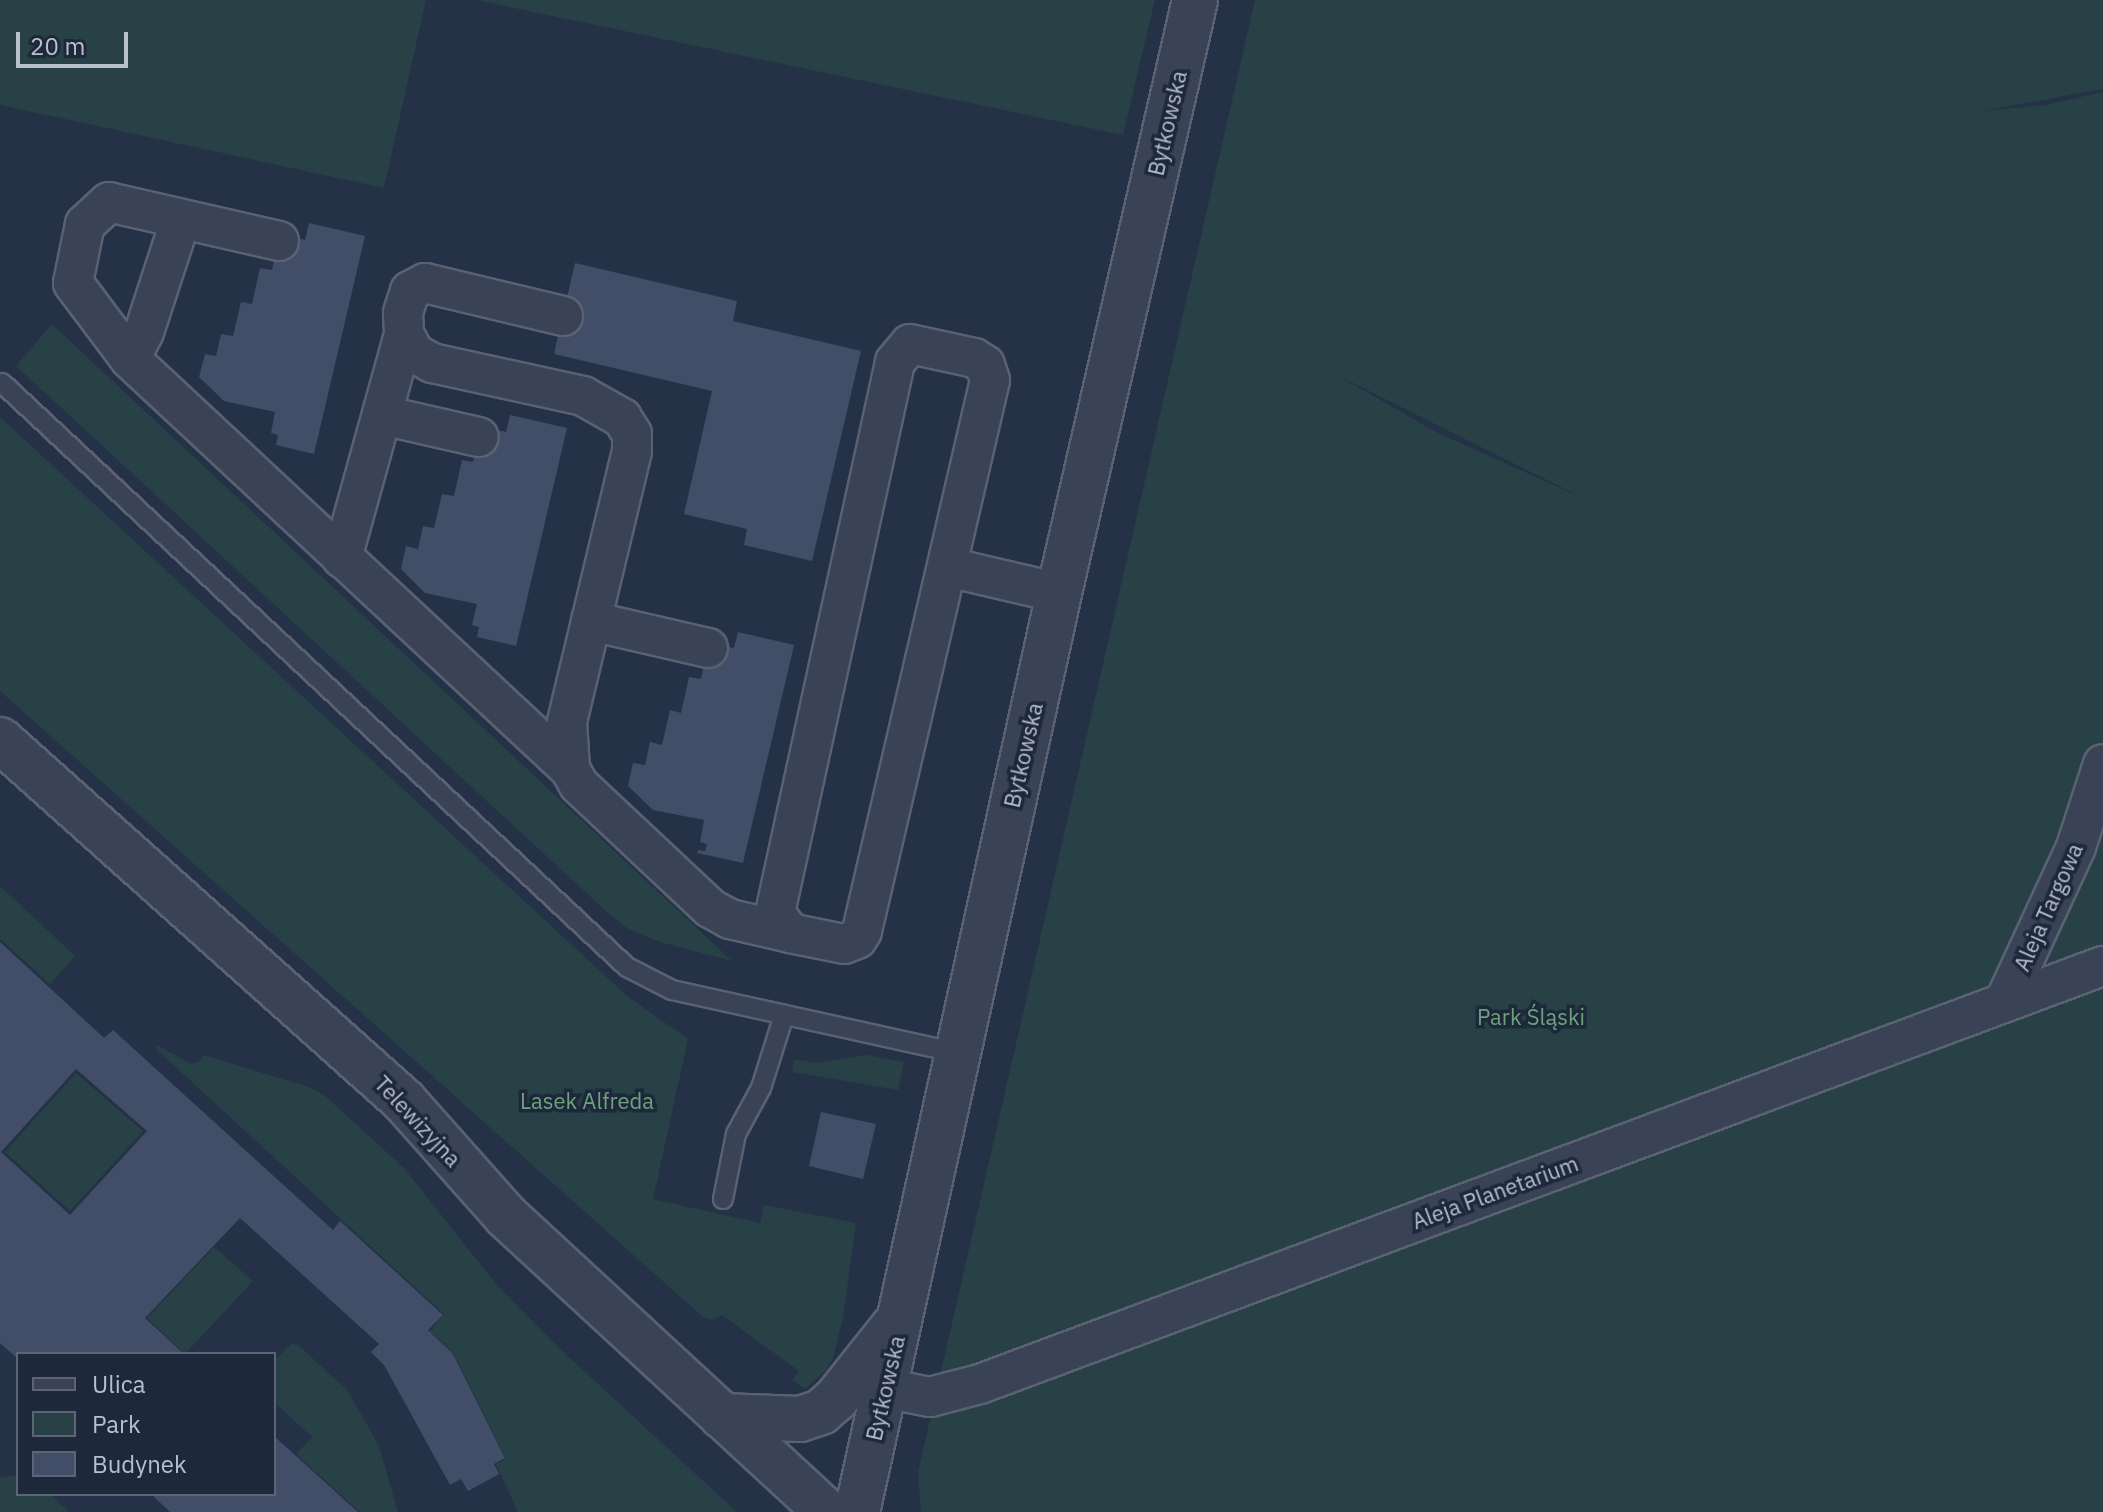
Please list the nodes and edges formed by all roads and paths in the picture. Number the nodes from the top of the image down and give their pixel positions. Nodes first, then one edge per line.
1 (1195, 0) edge
2 (181, 219) junction
3 (279, 241) dead end
4 (563, 316) dead end
5 (404, 334) junction
6 (130, 359) junction
7 (2, 383) edge
8 (382, 415) junction
9 (479, 437) dead end
10 (342, 558) junction
11 (948, 567) junction
12 (1059, 593) junction
13 (591, 621) junction
14 (708, 648) dead end
15 (0, 740) edge
16 (2103, 764) edge
17 (570, 769) junction
18 (790, 933) junction
19 (2103, 966) edge
20 (2004, 1003) junction
21 (784, 1015) junction
22 (960, 1053) junction
23 (723, 1199) dead end
24 (901, 1318) junction
25 (885, 1388) junction
26 (722, 1416) junction
27 (827, 1512) edge
28 (857, 1512) edge

1 - 12 street, Bytkowska
2 - 3 street
2 - 6 street
2 - 6 street
4 - 5 street
5 - 8 street
5 - 13 street
6 - 10 street
7 - 21 lane
8 - 9 street
8 - 10 street
10 - 17 street
11 - 12 street
11 - 18 street
11 - 18 street
12 - 22 street, Bytkowska
13 - 14 street
13 - 17 street
15 - 26 street, Telewizyjna
16 - 20 street, Aleja Targowa
17 - 18 street
19 - 20 street, Aleja Planetarium
20 - 25 street, Aleja Planetarium
21 - 22 lane
21 - 23 lane
22 - 24 street, Bytkowska
24 - 25 street, Bytkowska
24 - 26 street
25 - 28 street, Bytkowska
26 - 27 street, Telewizyjna

